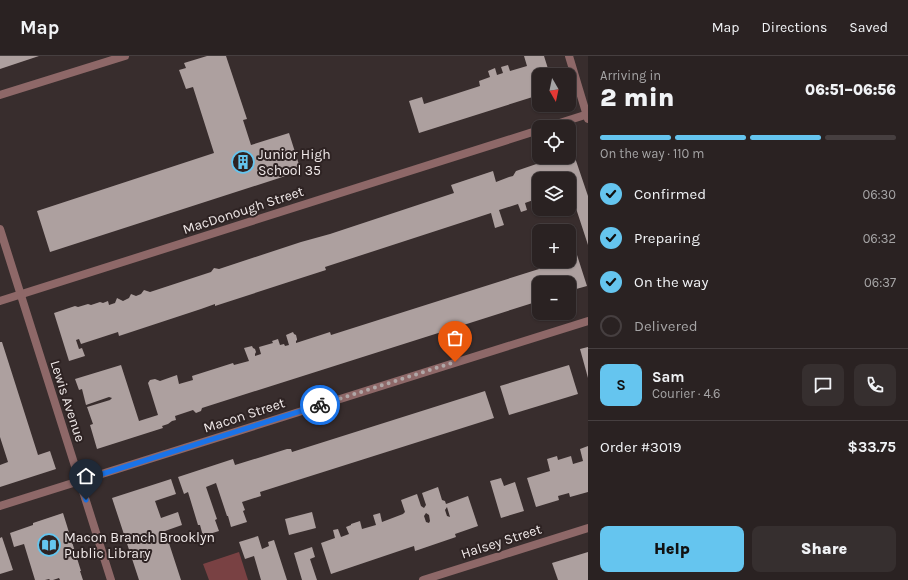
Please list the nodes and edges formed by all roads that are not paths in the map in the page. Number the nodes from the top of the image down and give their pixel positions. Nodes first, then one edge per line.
1 (124, 56) edge
2 (569, 56) edge
3 (0, 95) edge
4 (588, 116) edge
5 (573, 120) edge
6 (532, 132) edge
7 (0, 229) edge
8 (21, 294) junction
9 (0, 301) edge
10 (588, 321) edge
11 (80, 481) junction
12 (0, 506) edge
13 (588, 528) edge
14 (112, 580) edge
15 (423, 580) edge

1 - 3 street
2 - 4 street
4 - 5 street
6 - 8 street, MacDonough Street
7 - 8 street, Lewis Avenue
8 - 9 street, MacDonough Street
8 - 11 street, Lewis Avenue
10 - 11 street, Macon Street
11 - 12 street, Macon Street
11 - 14 street, Lewis Avenue
13 - 15 street, Halsey Street

